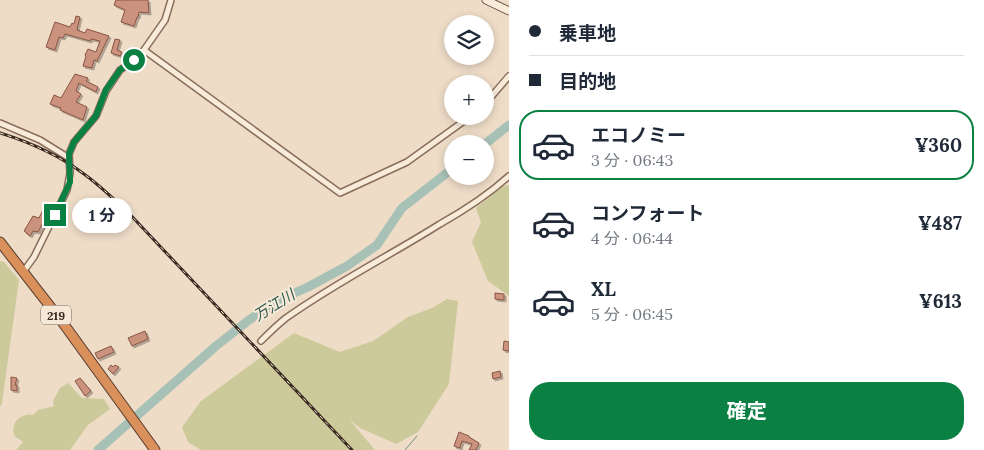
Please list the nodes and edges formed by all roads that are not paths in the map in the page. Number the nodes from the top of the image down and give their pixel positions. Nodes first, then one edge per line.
1 (171, 0) edge
2 (486, 0) edge
3 (509, 11) edge
4 (144, 50) junction
5 (509, 76) edge
6 (494, 94) edge
7 (0, 124) edge
8 (458, 125) edge
9 (69, 158) junction
10 (509, 176) edge
11 (0, 242) edge
12 (23, 272) junction
13 (261, 341) dead end
14 (154, 448) edge

1 - 4 street
2 - 3 street
4 - 8 street
4 - 9 street
5 - 6 street
7 - 9 street
9 - 12 street
10 - 13 street
11 - 12 highway, 219
12 - 14 highway, 219

